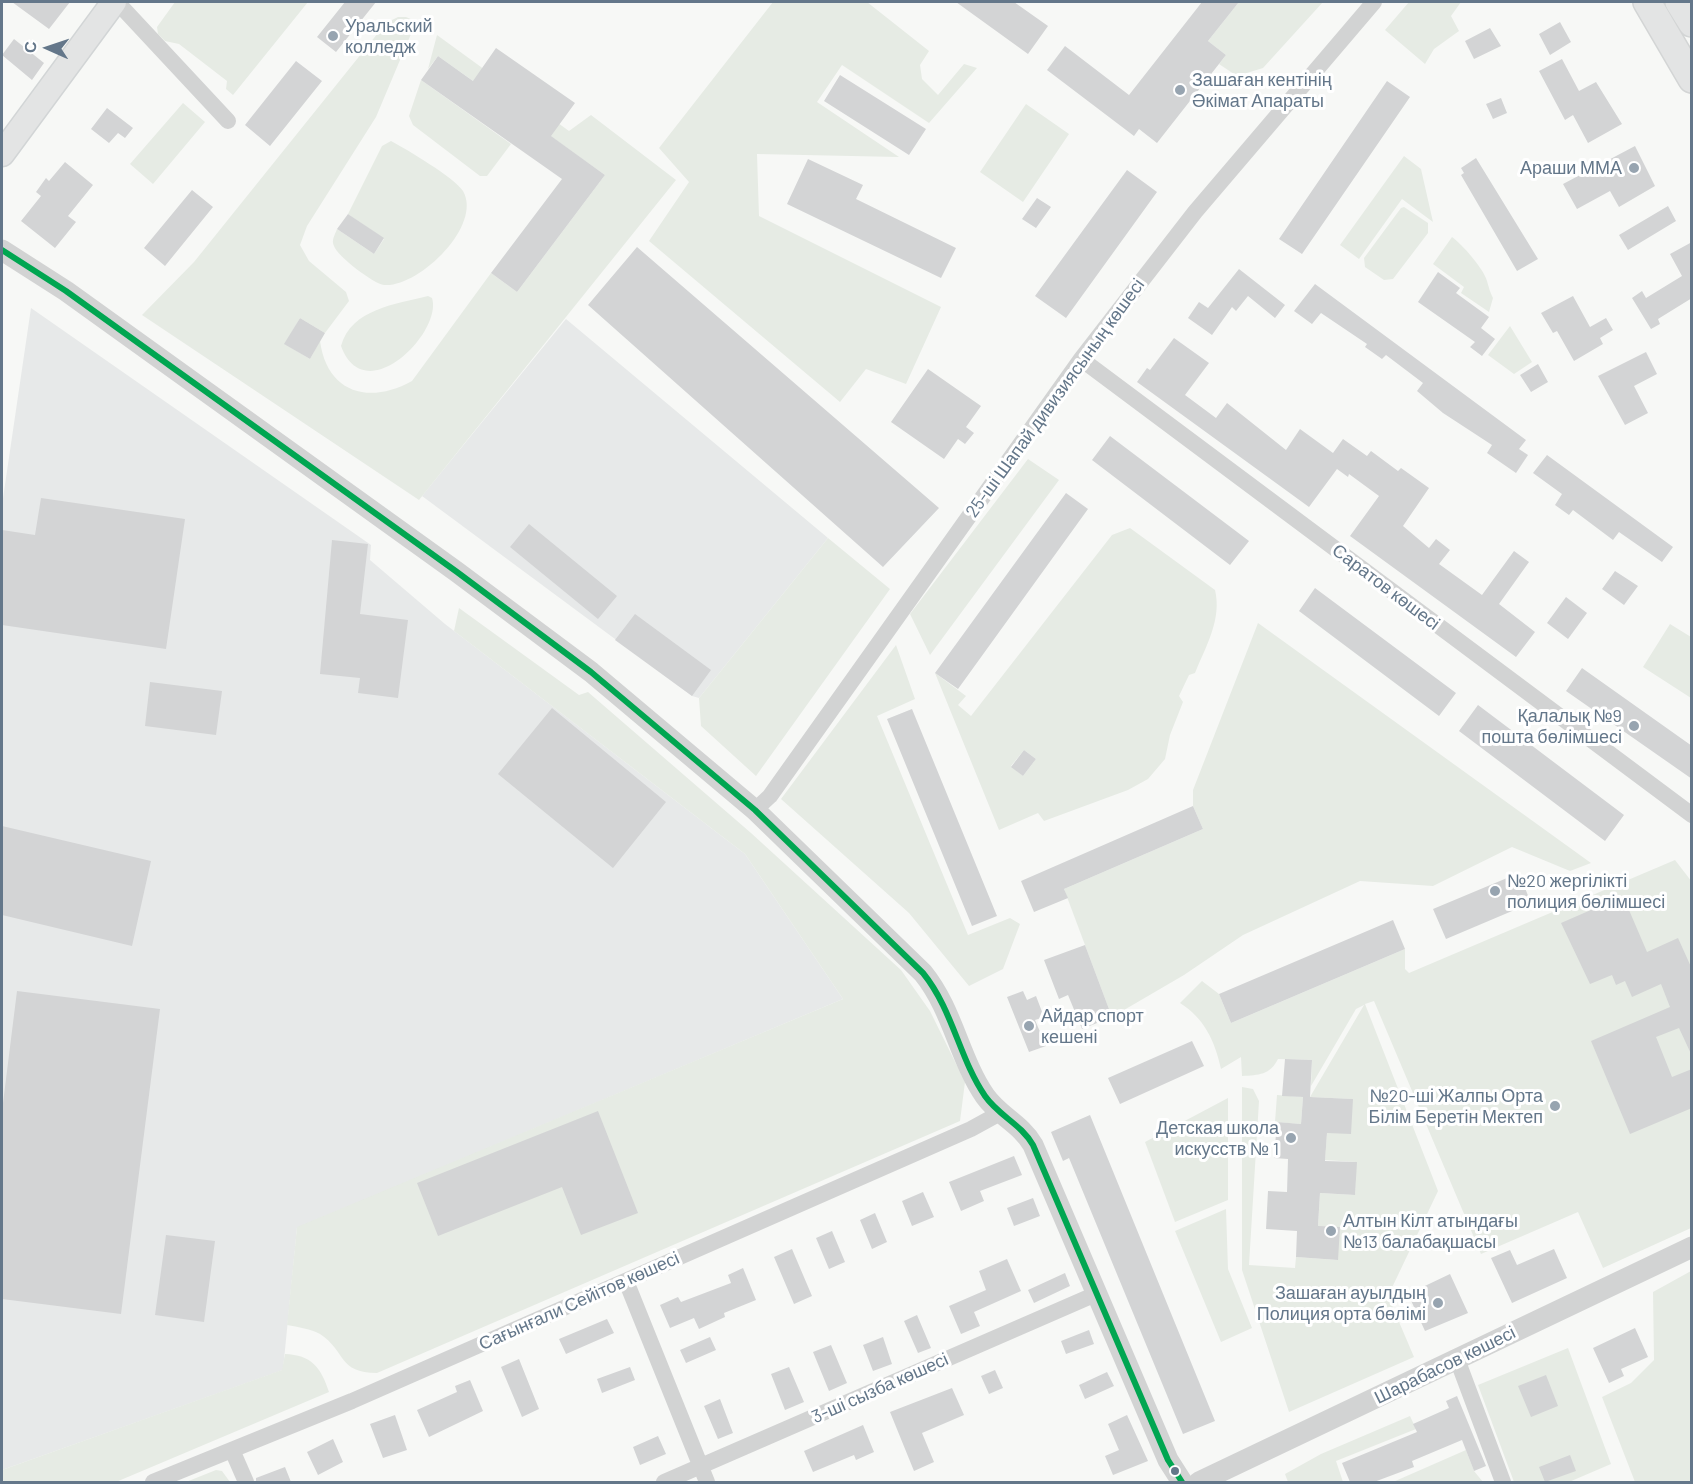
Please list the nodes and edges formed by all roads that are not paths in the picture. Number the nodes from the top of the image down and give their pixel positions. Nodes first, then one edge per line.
1 (115, 2) edge
2 (1374, 2) edge
3 (1647, 2) edge
4 (1679, 2) edge
5 (1692, 23) edge
6 (1691, 76) edge
7 (228, 122) dead end
8 (2, 154) edge
9 (2, 250) edge
10 (1081, 359) junction
11 (755, 810) junction
12 (1692, 815) edge
13 (1002, 1112) junction
14 (1692, 1247) edge
15 (626, 1281) junction
16 (1096, 1294) junction
17 (1457, 1359) junction
18 (232, 1450) junction
19 (704, 1475) edge
20 (153, 1482) edge
21 (246, 1482) edge
22 (664, 1482) edge
23 (1182, 1482) edge
24 (1199, 1482) edge
25 (1503, 1482) edge

1 - 7 street
1 - 8 main road
2 - 10 street, 25-ші Шапай дивизиясының көшесі
3 - 6 main road
4 - 5 main road
9 - 11 street
10 - 11 street, 25-ші Шапай дивизиясының көшесі
10 - 12 street, Саратов көшесі
11 - 13 street
13 - 15 street, Сағынғали Сейітов көшесі
13 - 16 street
14 - 17 street, Шарабасов көшесі
15 - 18 street, Сағынғали Сейітов көшесі
15 - 19 street
16 - 19 street, 3-ші сызба көшесі
16 - 23 street
17 - 24 street, Шарабасов көшесі
17 - 25 street
18 - 20 street, Сағынғали Сейітов көшесі
18 - 21 street
19 - 22 street, 3-ші сызба көшесі

